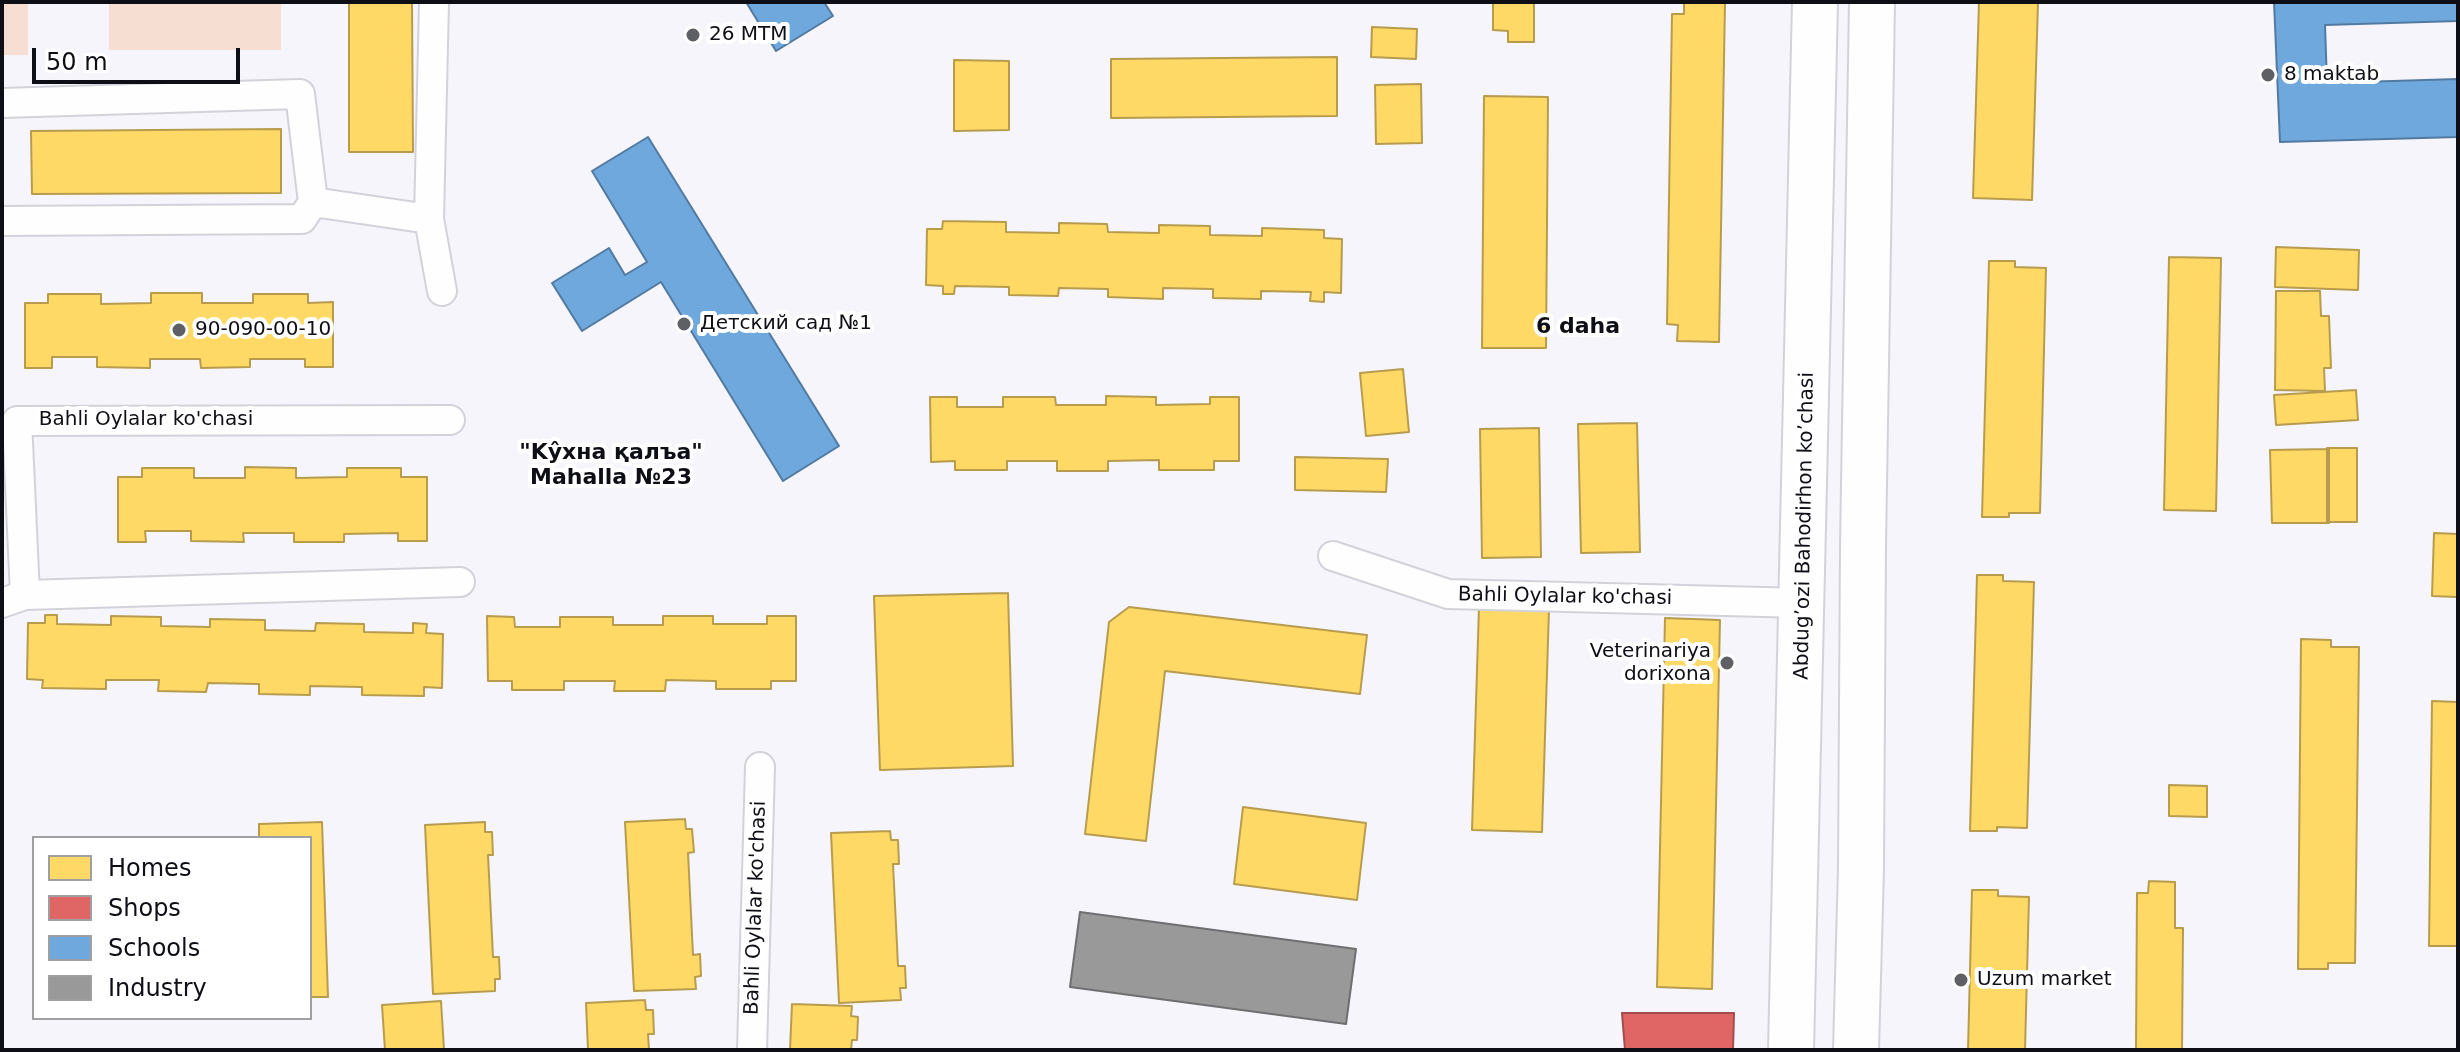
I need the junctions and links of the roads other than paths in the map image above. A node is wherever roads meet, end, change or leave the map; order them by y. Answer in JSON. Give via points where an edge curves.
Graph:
{"nodes":[{"id":1,"x":434,"y":2,"type":"edge"},
{"id":2,"x":1815,"y":2,"type":"edge"},
{"id":3,"x":1872,"y":2,"type":"edge"},
{"id":4,"x":2,"y":103,"type":"edge"},
{"id":5,"x":313,"y":202,"type":"junction"},
{"id":6,"x":429,"y":219,"type":"junction"},
{"id":7,"x":2,"y":221,"type":"edge"},
{"id":8,"x":442,"y":291,"type":"dead end"},
{"id":9,"x":450,"y":420,"type":"dead end"},
{"id":10,"x":9,"y":421,"type":"edge"},
{"id":11,"x":1333,"y":556,"type":"dead end"},
{"id":12,"x":460,"y":582,"type":"dead end"},
{"id":13,"x":14,"y":599,"type":"edge"},
{"id":14,"x":1803,"y":603,"type":"junction"},
{"id":15,"x":760,"y":767,"type":"dead end"},
{"id":16,"x":752,"y":1050,"type":"edge"},
{"id":17,"x":1791,"y":1050,"type":"edge"},
{"id":18,"x":1856,"y":1050,"type":"edge"}],
"edges":[{"from":1,"to":6,"type":"street"},
{"from":2,"to":14,"type":"main road","name":"Abdug’ozi Bahodirhon ko’chasi"},
{"from":3,"to":18,"type":"main road"},
{"from":4,"to":5,"type":"street","via":[[300,94]]},
{"from":5,"to":6,"type":"street"},
{"from":5,"to":7,"type":"street","via":[[302,219]]},
{"from":6,"to":8,"type":"street"},
{"from":9,"to":10,"type":"street","name":"Bahli Oylalar ko'chasi"},
{"from":10,"to":13,"type":"street","name":"Bahli Oylalar ko'chasi"},
{"from":11,"to":14,"type":"street","name":"Bahli Oylalar ko'chasi","via":[[1448,594]]},
{"from":12,"to":13,"type":"street","name":"Bahli Oylalar ko'chasi"},
{"from":14,"to":17,"type":"main road","name":"Abdug’ozi Bahodirhon ko’chasi"},
{"from":15,"to":16,"type":"street","name":"Bahli Oylalar ko'chasi"}]}
